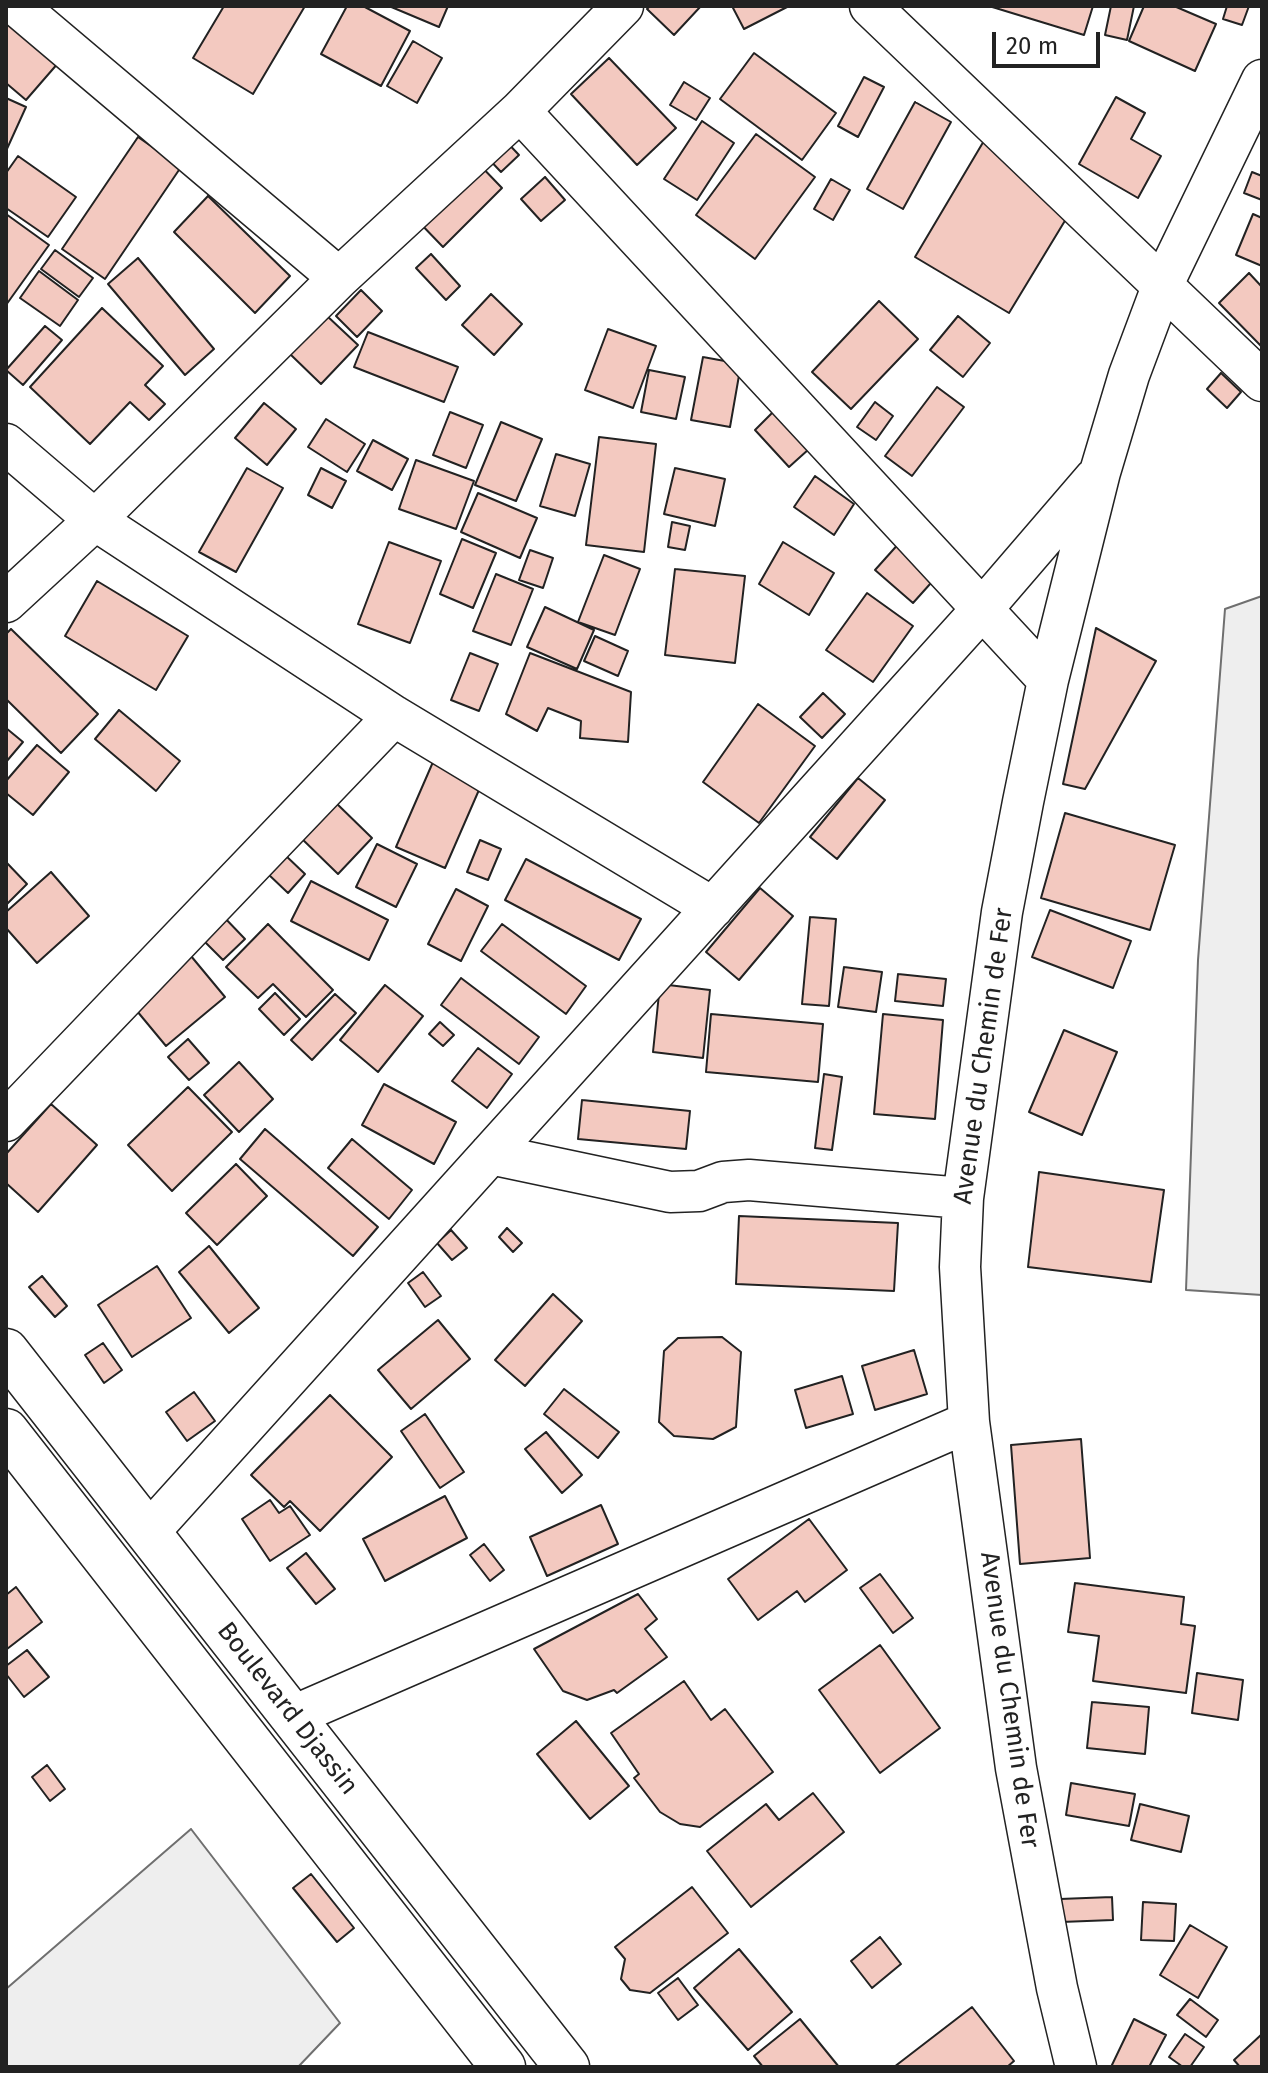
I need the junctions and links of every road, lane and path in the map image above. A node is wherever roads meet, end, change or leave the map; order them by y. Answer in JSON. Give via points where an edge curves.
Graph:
{"nodes":[{"id":1,"x":17,"y":6,"type":"edge"},
{"id":2,"x":623,"y":6,"type":"edge"},
{"id":3,"x":870,"y":6,"type":"edge"},
{"id":4,"x":1262,"y":80,"type":"edge"},
{"id":5,"x":520,"y":111,"type":"junction"},
{"id":6,"x":339,"y":278,"type":"junction"},
{"id":7,"x":1163,"y":284,"type":"junction"},
{"id":8,"x":1262,"y":381,"type":"edge"},
{"id":9,"x":6,"y":444,"type":"edge"},
{"id":10,"x":1100,"y":472,"type":"junction"},
{"id":11,"x":95,"y":520,"type":"junction"},
{"id":12,"x":6,"y":602,"type":"edge"},
{"id":13,"x":984,"y":607,"type":"junction"},
{"id":14,"x":1048,"y":680,"type":"junction"},
{"id":15,"x":394,"y":716,"type":"junction"},
{"id":16,"x":713,"y":908,"type":"junction"},
{"id":17,"x":6,"y":1121,"type":"edge"},
{"id":18,"x":490,"y":1154,"type":"junction"},
{"id":19,"x":963,"y":1198,"type":"junction"},
{"id":20,"x":6,"y":1351,"type":"edge"},
{"id":21,"x":969,"y":1422,"type":"junction"},
{"id":22,"x":6,"y":1431,"type":"edge"},
{"id":23,"x":148,"y":1533,"type":"junction"},
{"id":24,"x":293,"y":1716,"type":"junction"},
{"id":25,"x":503,"y":2067,"type":"edge"},
{"id":26,"x":567,"y":2067,"type":"edge"},
{"id":27,"x":1076,"y":2067,"type":"edge"}],
"edges":[{"from":1,"to":6,"type":"street"},
{"from":2,"to":5,"type":"street"},
{"from":3,"to":7,"type":"street"},
{"from":4,"to":7,"type":"street","name":"Avenue du Chemin de Fer"},
{"from":5,"to":6,"type":"street"},
{"from":5,"to":13,"type":"street"},
{"from":6,"to":11,"type":"street"},
{"from":7,"to":8,"type":"street"},
{"from":7,"to":10,"type":"street","name":"Avenue du Chemin de Fer"},
{"from":9,"to":11,"type":"street"},
{"from":10,"to":13,"type":"street"},
{"from":10,"to":14,"type":"street","name":"Avenue du Chemin de Fer"},
{"from":11,"to":12,"type":"street"},
{"from":11,"to":15,"type":"street"},
{"from":13,"to":14,"type":"street"},
{"from":13,"to":16,"type":"street"},
{"from":14,"to":19,"type":"street","name":"Avenue du Chemin de Fer","via":[[1002,912]]},
{"from":15,"to":16,"type":"street"},
{"from":15,"to":17,"type":"street"},
{"from":16,"to":18,"type":"street"},
{"from":18,"to":19,"type":"street","via":[[670,1192],[749,1180]]},
{"from":18,"to":23,"type":"street"},
{"from":19,"to":21,"type":"street","name":"Avenue du Chemin de Fer","via":[[960,1267]]},
{"from":20,"to":23,"type":"highway","name":"Boulevard Djassin"},
{"from":21,"to":24,"type":"street"},
{"from":21,"to":27,"type":"street","name":"Avenue du Chemin de Fer","via":[[1016,1768]]},
{"from":22,"to":25,"type":"highway","name":"Boulevard Djassin"},
{"from":23,"to":24,"type":"highway","name":"Boulevard Djassin"},
{"from":24,"to":26,"type":"highway","name":"Boulevard Djassin"}]}
